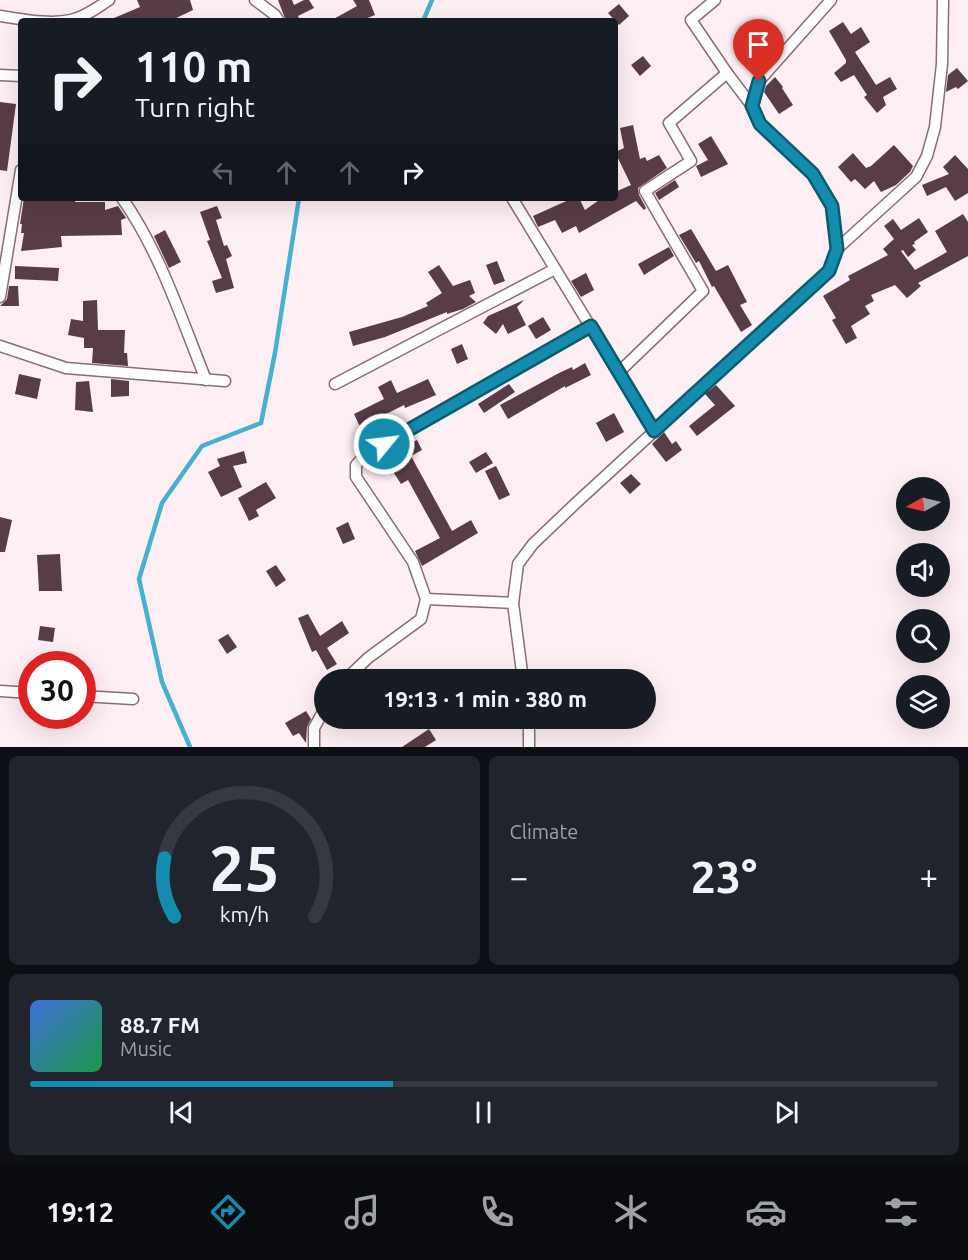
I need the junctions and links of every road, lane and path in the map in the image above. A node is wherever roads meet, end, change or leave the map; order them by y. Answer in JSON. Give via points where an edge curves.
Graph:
{"nodes":[{"id":1,"x":109,"y":0,"type":"edge"},
{"id":2,"x":255,"y":0,"type":"edge"},
{"id":3,"x":715,"y":0,"type":"edge"},
{"id":4,"x":831,"y":0,"type":"edge"},
{"id":5,"x":943,"y":0,"type":"edge"},
{"id":6,"x":0,"y":16,"type":"edge"},
{"id":7,"x":18,"y":18,"type":"edge"},
{"id":8,"x":77,"y":18,"type":"edge"},
{"id":9,"x":277,"y":18,"type":"edge"},
{"id":10,"x":727,"y":73,"type":"junction"},
{"id":11,"x":0,"y":75,"type":"edge"},
{"id":12,"x":18,"y":76,"type":"edge"},
{"id":13,"x":752,"y":106,"type":"junction"},
{"id":14,"x":18,"y":198,"type":"edge"},
{"id":15,"x":124,"y":201,"type":"edge"},
{"id":16,"x":514,"y":201,"type":"edge"},
{"id":17,"x":837,"y":249,"type":"junction"},
{"id":18,"x":555,"y":269,"type":"junction"},
{"id":19,"x":0,"y":297,"type":"edge"},
{"id":20,"x":591,"y":326,"type":"junction"},
{"id":21,"x":0,"y":345,"type":"edge"},
{"id":22,"x":619,"y":372,"type":"junction"},
{"id":23,"x":206,"y":380,"type":"junction"},
{"id":24,"x":225,"y":381,"type":"dead end"},
{"id":25,"x":335,"y":384,"type":"dead end"},
{"id":26,"x":654,"y":431,"type":"junction"},
{"id":27,"x":426,"y":599,"type":"junction"},
{"id":28,"x":513,"y":603,"type":"junction"},
{"id":29,"x":356,"y":669,"type":"edge"},
{"id":30,"x":522,"y":669,"type":"edge"},
{"id":31,"x":0,"y":691,"type":"edge"},
{"id":32,"x":18,"y":692,"type":"edge"},
{"id":33,"x":96,"y":697,"type":"edge"},
{"id":34,"x":133,"y":699,"type":"dead end"},
{"id":35,"x":314,"y":729,"type":"edge"},
{"id":36,"x":529,"y":729,"type":"edge"},
{"id":37,"x":314,"y":747,"type":"edge"},
{"id":38,"x":529,"y":747,"type":"edge"}],
"edges":[{"from":1,"to":8,"type":"street"},
{"from":2,"to":9,"type":"street"},
{"from":3,"to":10,"type":"street","via":[[691,20]]},
{"from":4,"to":13,"type":"street","via":[[759,81]]},
{"from":5,"to":17,"type":"street","via":[[942,64],[935,127],[927,156],[916,177]]},
{"from":6,"to":7,"type":"street"},
{"from":10,"to":13,"type":"street"},
{"from":10,"to":22,"type":"street","via":[[669,123],[691,161],[645,191],[703,291]]},
{"from":11,"to":12,"type":"street"},
{"from":13,"to":17,"type":"street","via":[[760,124],[813,174],[832,206]]},
{"from":14,"to":19,"type":"street"},
{"from":15,"to":23,"type":"street","via":[[159,263]]},
{"from":16,"to":18,"type":"street"},
{"from":17,"to":26,"type":"street","via":[[829,271]]},
{"from":18,"to":20,"type":"street"},
{"from":18,"to":25,"type":"street"},
{"from":20,"to":22,"type":"street"},
{"from":20,"to":27,"type":"street","via":[[364,455],[357,465],[357,477],[412,562]]},
{"from":21,"to":23,"type":"street","via":[[66,368]]},
{"from":22,"to":26,"type":"street"},
{"from":23,"to":24,"type":"street"},
{"from":26,"to":28,"type":"street","via":[[533,544],[518,564]]},
{"from":27,"to":28,"type":"street"},
{"from":27,"to":29,"type":"street","via":[[421,619]]},
{"from":28,"to":30,"type":"street"},
{"from":31,"to":32,"type":"street"},
{"from":33,"to":34,"type":"street"},
{"from":35,"to":37,"type":"street"},
{"from":36,"to":38,"type":"street"}]}
